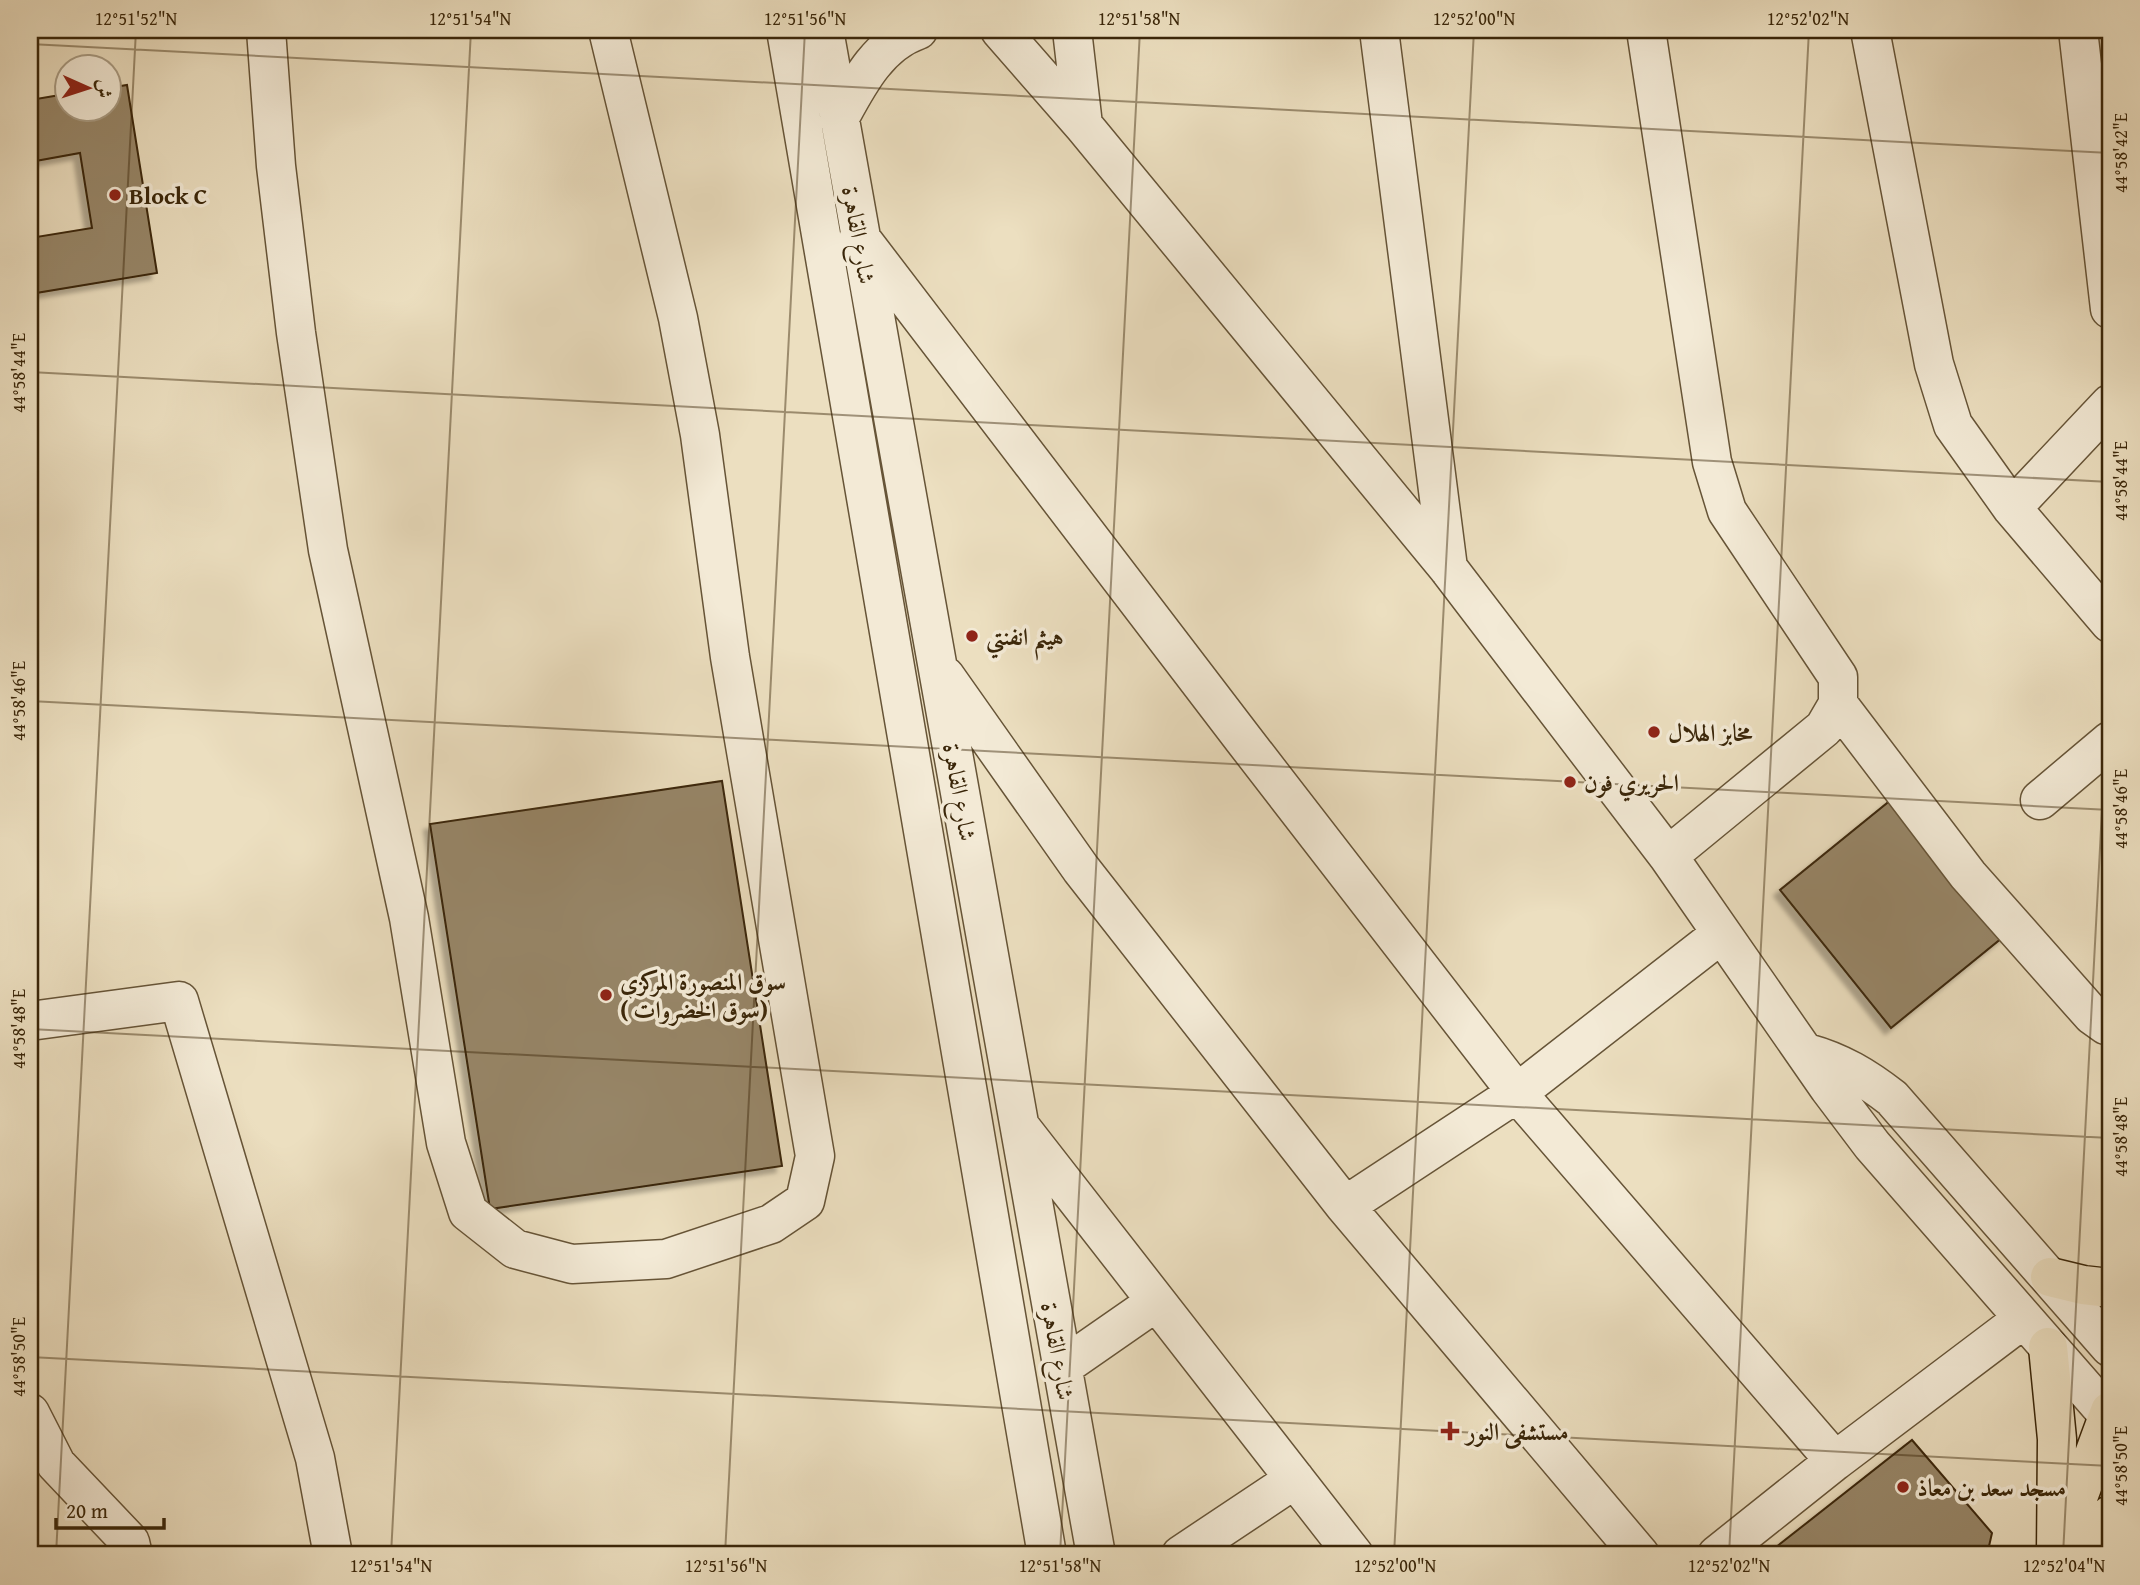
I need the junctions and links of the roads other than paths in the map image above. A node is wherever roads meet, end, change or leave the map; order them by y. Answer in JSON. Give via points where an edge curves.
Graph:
{"nodes":[{"id":1,"x":266,"y":30,"type":"edge"},
{"id":2,"x":608,"y":30,"type":"edge"},
{"id":3,"x":786,"y":30,"type":"edge"},
{"id":4,"x":824,"y":30,"type":"edge"},
{"id":5,"x":918,"y":30,"type":"edge"},
{"id":6,"x":1000,"y":30,"type":"edge"},
{"id":7,"x":1072,"y":30,"type":"edge"},
{"id":8,"x":1379,"y":30,"type":"edge"},
{"id":9,"x":1646,"y":30,"type":"edge"},
{"id":10,"x":1870,"y":30,"type":"edge"},
{"id":11,"x":2078,"y":30,"type":"edge"},
{"id":12,"x":839,"y":119,"type":"junction"},
{"id":13,"x":1083,"y":125,"type":"junction"},
{"id":14,"x":859,"y":236,"type":"junction"},
{"id":15,"x":2110,"y":310,"type":"edge"},
{"id":16,"x":2110,"y":404,"type":"edge"},
{"id":17,"x":2012,"y":508,"type":"junction"},
{"id":18,"x":1448,"y":568,"type":"junction"},
{"id":19,"x":2110,"y":623,"type":"edge"},
{"id":20,"x":938,"y":665,"type":"junction"},
{"id":21,"x":1838,"y":704,"type":"junction"},
{"id":22,"x":2110,"y":741,"type":"edge"},
{"id":23,"x":2040,"y":800,"type":"dead end"},
{"id":24,"x":1668,"y":856,"type":"junction"},
{"id":25,"x":1721,"y":934,"type":"junction"},
{"id":26,"x":30,"y":1021,"type":"edge"},
{"id":27,"x":2110,"y":1025,"type":"edge"},
{"id":28,"x":1807,"y":1053,"type":"junction"},
{"id":29,"x":1517,"y":1093,"type":"junction"},
{"id":30,"x":1018,"y":1124,"type":"junction"},
{"id":31,"x":1345,"y":1206,"type":"junction"},
{"id":32,"x":2050,"y":1277,"type":"junction"},
{"id":33,"x":2110,"y":1288,"type":"edge"},
{"id":34,"x":1156,"y":1302,"type":"junction"},
{"id":35,"x":2023,"y":1319,"type":"junction"},
{"id":36,"x":2048,"y":1347,"type":"junction"},
{"id":37,"x":2110,"y":1347,"type":"edge"},
{"id":38,"x":1061,"y":1368,"type":"junction"},
{"id":39,"x":30,"y":1413,"type":"edge"},
{"id":40,"x":2110,"y":1414,"type":"edge"},
{"id":41,"x":1835,"y":1461,"type":"junction"},
{"id":42,"x":1295,"y":1479,"type":"junction"},
{"id":43,"x":2110,"y":1515,"type":"edge"},
{"id":44,"x":133,"y":1555,"type":"edge"},
{"id":45,"x":334,"y":1555,"type":"edge"},
{"id":46,"x":1047,"y":1555,"type":"edge"},
{"id":47,"x":1096,"y":1555,"type":"edge"},
{"id":48,"x":1181,"y":1555,"type":"edge"},
{"id":49,"x":1354,"y":1555,"type":"edge"},
{"id":50,"x":1640,"y":1555,"type":"edge"},
{"id":51,"x":1717,"y":1555,"type":"edge"},
{"id":52,"x":2064,"y":1555,"type":"edge"}],
"edges":[{"from":1,"to":2,"type":"street","via":[[276,166],[328,550],[409,918],[446,1143],[468,1212],[515,1249],[572,1264],[666,1259],[771,1224],[806,1201],[815,1156],[730,657],[700,435],[678,318]]},
{"from":3,"to":46,"type":"street","name":"شارع القاهرة"},
{"from":4,"to":12,"type":"street","name":"شارع القاهرة"},
{"from":5,"to":12,"type":"street","via":[[901,36],[865,71]]},
{"from":6,"to":13,"type":"street"},
{"from":7,"to":13,"type":"street"},
{"from":8,"to":18,"type":"street"},
{"from":9,"to":21,"type":"street","via":[[1712,463],[1727,511],[1838,677]]},
{"from":10,"to":17,"type":"street","via":[[1937,376],[1953,425]]},
{"from":11,"to":15,"type":"street"},
{"from":12,"to":14,"type":"street","name":"شارع القاهرة"},
{"from":13,"to":18,"type":"street"},
{"from":14,"to":20,"type":"street","name":"شارع القاهرة"},
{"from":14,"to":29,"type":"street"},
{"from":16,"to":17,"type":"street"},
{"from":17,"to":19,"type":"street"},
{"from":18,"to":24,"type":"street"},
{"from":20,"to":30,"type":"street","name":"شارع القاهرة"},
{"from":20,"to":31,"type":"street","via":[[1081,869]]},
{"from":21,"to":24,"type":"street","via":[[1824,728]]},
{"from":21,"to":27,"type":"street","via":[[1968,875],[2092,1015]]},
{"from":22,"to":23,"type":"street"},
{"from":24,"to":25,"type":"street"},
{"from":25,"to":28,"type":"street"},
{"from":25,"to":29,"type":"street"},
{"from":26,"to":45,"type":"street","via":[[179,1001],[315,1458]]},
{"from":28,"to":32,"type":"street","via":[[1848,1067],[1892,1098]]},
{"from":28,"to":35,"type":"street","via":[[1872,1145]]},
{"from":29,"to":31,"type":"street"},
{"from":29,"to":41,"type":"street"},
{"from":30,"to":34,"type":"street"},
{"from":30,"to":38,"type":"street","name":"شارع القاهرة"},
{"from":31,"to":50,"type":"street"},
{"from":32,"to":33,"type":"main road"},
{"from":32,"to":37,"type":"street"},
{"from":34,"to":38,"type":"street"},
{"from":34,"to":42,"type":"street"},
{"from":35,"to":36,"type":"street"},
{"from":35,"to":41,"type":"street"},
{"from":36,"to":40,"type":"street"},
{"from":36,"to":52,"type":"main road"},
{"from":38,"to":47,"type":"street","name":"شارع القاهرة"},
{"from":39,"to":44,"type":"street","via":[[56,1464],[130,1542]]},
{"from":40,"to":52,"type":"main road","via":[[2071,1521]]},
{"from":41,"to":51,"type":"street"},
{"from":42,"to":48,"type":"street"},
{"from":42,"to":49,"type":"street"},
{"from":43,"to":52,"type":"main road"}]}
